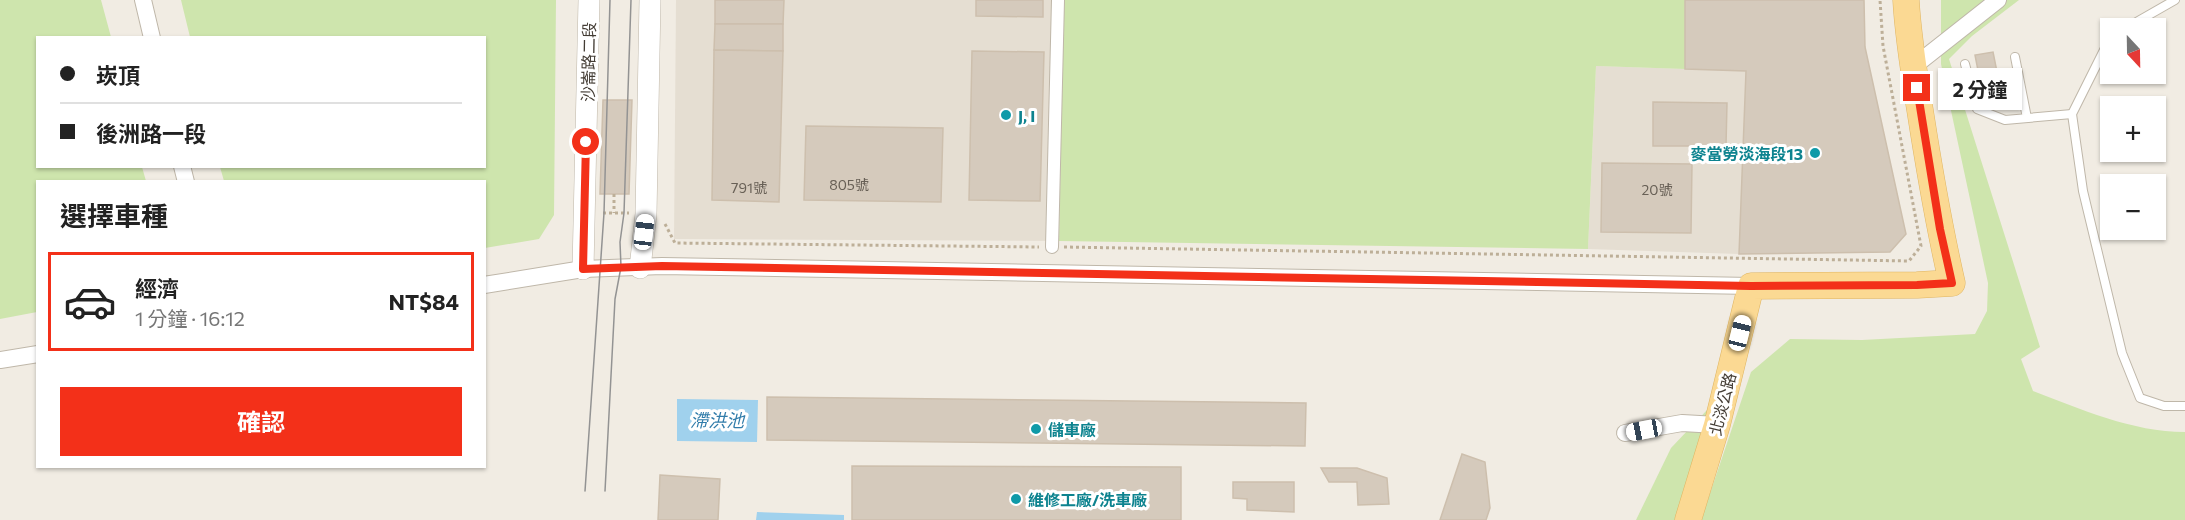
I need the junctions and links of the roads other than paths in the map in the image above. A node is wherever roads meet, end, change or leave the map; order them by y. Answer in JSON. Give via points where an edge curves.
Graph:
{"nodes":[{"id":1,"x":143,"y":0,"type":"edge"},
{"id":2,"x":589,"y":0,"type":"edge"},
{"id":3,"x":650,"y":0,"type":"edge"},
{"id":4,"x":1058,"y":0,"type":"edge"},
{"id":5,"x":1906,"y":0,"type":"edge"},
{"id":6,"x":1998,"y":0,"type":"edge"},
{"id":7,"x":2175,"y":0,"type":"edge"},
{"id":8,"x":2144,"y":18,"type":"edge"},
{"id":9,"x":152,"y":36,"type":"edge"},
{"id":10,"x":2015,"y":57,"type":"dead end"},
{"id":11,"x":2100,"y":58,"type":"edge"},
{"id":12,"x":1965,"y":64,"type":"dead end"},
{"id":13,"x":1913,"y":67,"type":"junction"},
{"id":14,"x":2072,"y":114,"type":"junction"},
{"id":15,"x":2027,"y":118,"type":"junction"},
{"id":16,"x":1052,"y":247,"type":"road end"},
{"id":17,"x":640,"y":268,"type":"junction"},
{"id":18,"x":583,"y":269,"type":"junction"},
{"id":19,"x":486,"y":285,"type":"edge"},
{"id":20,"x":1751,"y":286,"type":"junction"},
{"id":21,"x":36,"y":354,"type":"edge"},
{"id":22,"x":0,"y":360,"type":"edge"},
{"id":23,"x":2185,"y":406,"type":"edge"},
{"id":24,"x":1717,"y":425,"type":"junction"},
{"id":25,"x":1625,"y":434,"type":"dead end"},
{"id":26,"x":1688,"y":520,"type":"edge"}],
"edges":[{"from":1,"to":9,"type":"street"},
{"from":2,"to":18,"type":"street","name":"沙崙路二段"},
{"from":3,"to":17,"type":"street","via":[[655,213]]},
{"from":4,"to":16,"type":"street"},
{"from":5,"to":13,"type":"main road"},
{"from":6,"to":13,"type":"street"},
{"from":7,"to":8,"type":"lane"},
{"from":10,"to":15,"type":"lane"},
{"from":11,"to":14,"type":"lane"},
{"from":12,"to":15,"type":"lane","via":[[1977,109],[2005,120]]},
{"from":13,"to":20,"type":"main road","via":[[1952,283]]},
{"from":14,"to":15,"type":"lane"},
{"from":14,"to":23,"type":"lane","via":[[2083,190],[2122,353],[2140,398],[2164,406]]},
{"from":17,"to":18,"type":"street"},
{"from":17,"to":20,"type":"street"},
{"from":18,"to":19,"type":"street"},
{"from":20,"to":24,"type":"main road","name":"北淡公路"},
{"from":21,"to":22,"type":"street"},
{"from":24,"to":25,"type":"street","via":[[1682,423]]},
{"from":24,"to":26,"type":"main road","name":"北淡公路"}]}
